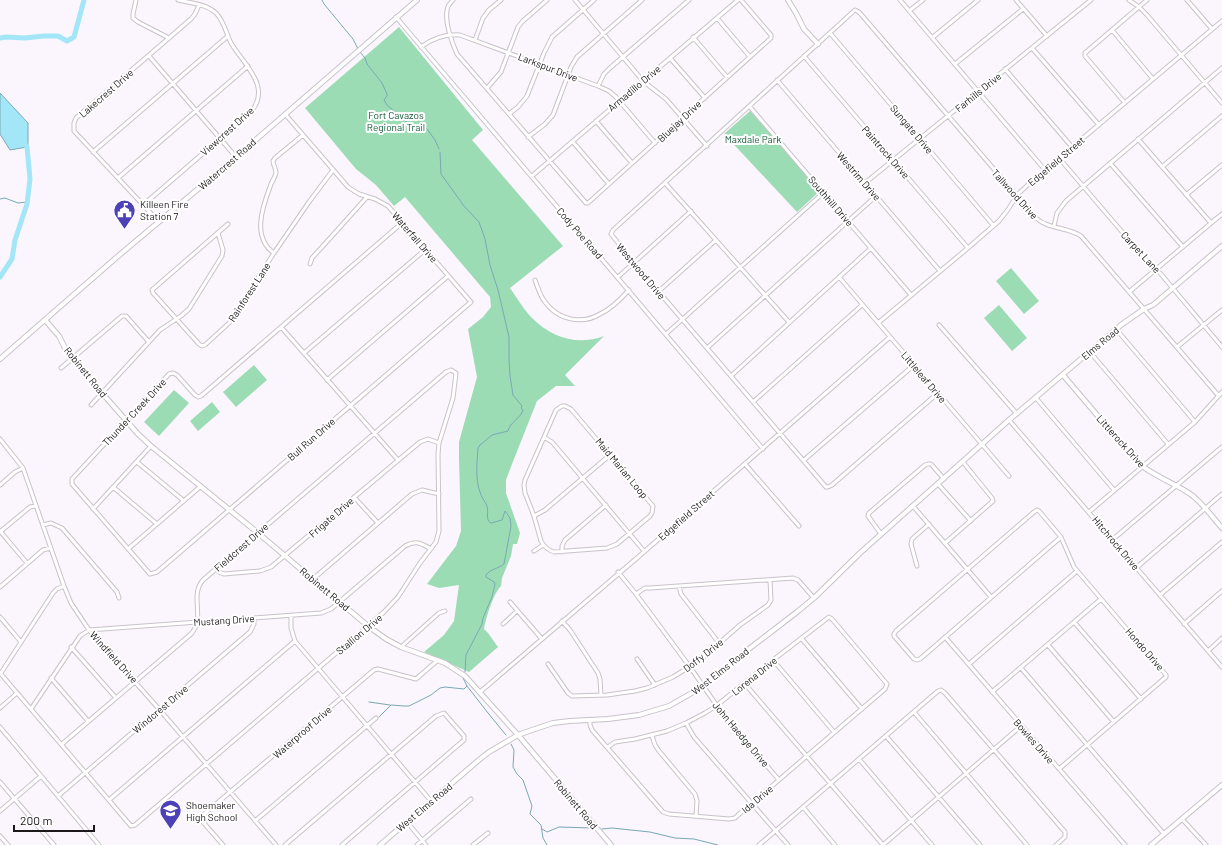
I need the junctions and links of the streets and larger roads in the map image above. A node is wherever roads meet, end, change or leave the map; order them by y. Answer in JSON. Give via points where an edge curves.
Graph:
{"nodes":[{"id":1,"x":136,"y":0,"type":"edge"},
{"id":2,"x":178,"y":0,"type":"edge"},
{"id":3,"x":417,"y":0,"type":"edge"},
{"id":4,"x":453,"y":0,"type":"edge"},
{"id":5,"x":501,"y":0,"type":"edge"},
{"id":6,"x":547,"y":0,"type":"edge"},
{"id":7,"x":575,"y":0,"type":"edge"},
{"id":8,"x":594,"y":0,"type":"edge"},
{"id":9,"x":642,"y":0,"type":"edge"},
{"id":10,"x":689,"y":0,"type":"edge"},
{"id":11,"x":738,"y":0,"type":"edge"},
{"id":12,"x":741,"y":0,"type":"edge"},
{"id":13,"x":788,"y":0,"type":"edge"},
{"id":14,"x":900,"y":0,"type":"edge"},
{"id":15,"x":923,"y":0,"type":"edge"},
{"id":16,"x":978,"y":0,"type":"edge"},
{"id":17,"x":1016,"y":0,"type":"edge"},
{"id":18,"x":1091,"y":0,"type":"edge"},
{"id":19,"x":1129,"y":0,"type":"edge"},
{"id":20,"x":1148,"y":0,"type":"edge"},
{"id":21,"x":1187,"y":0,"type":"edge"},
{"id":22,"x":199,"y":5,"type":"junction"},
{"id":23,"x":1139,"y":7,"type":"junction"},
{"id":24,"x":583,"y":9,"type":"junction"},
{"id":25,"x":1023,"y":9,"type":"junction"},
{"id":26,"x":857,"y":10,"type":"joint"},
{"id":27,"x":909,"y":11,"type":"junction"},
{"id":28,"x":396,"y":18,"type":"junction"},
{"id":29,"x":717,"y":18,"type":"junction"},
{"id":30,"x":1222,"y":21,"type":"edge"},
{"id":31,"x":1212,"y":29,"type":"junction"},
{"id":32,"x":1112,"y":30,"type":"junction"},
{"id":33,"x":604,"y":33,"type":"junction"},
{"id":34,"x":830,"y":33,"type":"junction"},
{"id":35,"x":450,"y":35,"type":"junction"},
{"id":36,"x":228,"y":36,"type":"junction"},
{"id":37,"x":1047,"y":36,"type":"junction"},
{"id":38,"x":693,"y":37,"type":"junction"},
{"id":39,"x":169,"y":38,"type":"junction"},
{"id":40,"x":932,"y":38,"type":"junction"},
{"id":41,"x":475,"y":40,"type":"junction"},
{"id":42,"x":818,"y":44,"type":"junction"},
{"id":43,"x":421,"y":47,"type":"junction"},
{"id":44,"x":1032,"y":48,"type":"junction"},
{"id":45,"x":509,"y":52,"type":"junction"},
{"id":46,"x":1181,"y":55,"type":"junction"},
{"id":47,"x":148,"y":56,"type":"junction"},
{"id":48,"x":623,"y":56,"type":"junction"},
{"id":49,"x":804,"y":56,"type":"junction"},
{"id":50,"x":750,"y":57,"type":"junction"},
{"id":51,"x":670,"y":58,"type":"junction"},
{"id":52,"x":540,"y":64,"type":"junction"},
{"id":53,"x":955,"y":64,"type":"junction"},
{"id":54,"x":248,"y":66,"type":"junction"},
{"id":55,"x":1222,"y":68,"type":"edge"},
{"id":56,"x":1006,"y":69,"type":"junction"},
{"id":57,"x":568,"y":75,"type":"junction"},
{"id":58,"x":727,"y":77,"type":"junction"},
{"id":59,"x":1153,"y":79,"type":"junction"},
{"id":60,"x":777,"y":80,"type":"junction"},
{"id":61,"x":643,"y":81,"type":"junction"},
{"id":62,"x":1204,"y":82,"type":"junction"},
{"id":63,"x":172,"y":83,"type":"junction"},
{"id":64,"x":598,"y":86,"type":"junction"},
{"id":65,"x":487,"y":88,"type":"junction"},
{"id":66,"x":978,"y":92,"type":"junction"},
{"id":67,"x":705,"y":98,"type":"junction"},
{"id":68,"x":620,"y":100,"type":"junction"},
{"id":69,"x":1125,"y":103,"type":"junction"},
{"id":70,"x":1222,"y":103,"type":"edge"},
{"id":71,"x":750,"y":106,"type":"junction"},
{"id":72,"x":196,"y":111,"type":"junction"},
{"id":73,"x":285,"y":113,"type":"junction"},
{"id":74,"x":509,"y":114,"type":"junction"},
{"id":75,"x":948,"y":116,"type":"junction"},
{"id":76,"x":1222,"y":116,"type":"edge"},
{"id":77,"x":682,"y":118,"type":"junction"},
{"id":78,"x":596,"y":121,"type":"junction"},
{"id":79,"x":1099,"y":125,"type":"junction"},
{"id":80,"x":303,"y":135,"type":"junction"},
{"id":81,"x":528,"y":137,"type":"junction"},
{"id":82,"x":220,"y":138,"type":"junction"},
{"id":83,"x":920,"y":138,"type":"junction"},
{"id":84,"x":1138,"y":139,"type":"junction"},
{"id":85,"x":573,"y":142,"type":"junction"},
{"id":86,"x":655,"y":143,"type":"junction"},
{"id":87,"x":707,"y":146,"type":"junction"},
{"id":88,"x":1072,"y":147,"type":"junction"},
{"id":89,"x":93,"y":152,"type":"junction"},
{"id":90,"x":236,"y":157,"type":"junction"},
{"id":91,"x":1060,"y":158,"type":"junction"},
{"id":92,"x":893,"y":161,"type":"junction"},
{"id":93,"x":549,"y":162,"type":"junction"},
{"id":94,"x":1110,"y":163,"type":"junction"},
{"id":95,"x":632,"y":164,"type":"junction"},
{"id":96,"x":1222,"y":165,"type":"edge"},
{"id":97,"x":1162,"y":167,"type":"junction"},
{"id":98,"x":333,"y":170,"type":"junction"},
{"id":99,"x":1045,"y":170,"type":"junction"},
{"id":100,"x":532,"y":176,"type":"junction"},
{"id":101,"x":118,"y":178,"type":"junction"},
{"id":102,"x":865,"y":183,"type":"junction"},
{"id":103,"x":609,"y":184,"type":"junction"},
{"id":104,"x":666,"y":184,"type":"junction"},
{"id":105,"x":1083,"y":186,"type":"junction"},
{"id":106,"x":824,"y":193,"type":"junction"},
{"id":107,"x":1186,"y":195,"type":"junction"},
{"id":108,"x":876,"y":196,"type":"junction"},
{"id":109,"x":1016,"y":196,"type":"junction"},
{"id":110,"x":367,"y":197,"type":"junction"},
{"id":111,"x":143,"y":205,"type":"junction"},
{"id":112,"x":690,"y":211,"type":"junction"},
{"id":113,"x":1222,"y":214,"type":"edge"},
{"id":114,"x":848,"y":221,"type":"junction"},
{"id":115,"x":159,"y":222,"type":"junction"},
{"id":116,"x":403,"y":222,"type":"junction"},
{"id":117,"x":228,"y":224,"type":"dead end"},
{"id":118,"x":1211,"y":224,"type":"junction"},
{"id":119,"x":994,"y":225,"type":"junction"},
{"id":120,"x":1054,"y":226,"type":"junction"},
{"id":121,"x":218,"y":233,"type":"junction"},
{"id":122,"x":716,"y":240,"type":"junction"},
{"id":123,"x":1222,"y":246,"type":"edge"},
{"id":124,"x":1183,"y":247,"type":"junction"},
{"id":125,"x":871,"y":248,"type":"junction"},
{"id":126,"x":968,"y":248,"type":"junction"},
{"id":127,"x":426,"y":249,"type":"junction"},
{"id":128,"x":274,"y":253,"type":"junction"},
{"id":129,"x":634,"y":263,"type":"junction"},
{"id":130,"x":310,"y":264,"type":"dead end"},
{"id":131,"x":741,"y":268,"type":"junction"},
{"id":132,"x":1156,"y":270,"type":"junction"},
{"id":133,"x":940,"y":271,"type":"junction"},
{"id":134,"x":448,"y":276,"type":"junction"},
{"id":135,"x":618,"y":277,"type":"junction"},
{"id":136,"x":839,"y":277,"type":"junction"},
{"id":137,"x":535,"y":280,"type":"dead end"},
{"id":138,"x":1173,"y":288,"type":"junction"},
{"id":139,"x":629,"y":290,"type":"junction"},
{"id":140,"x":659,"y":291,"type":"junction"},
{"id":141,"x":1129,"y":292,"type":"junction"},
{"id":142,"x":911,"y":295,"type":"junction"},
{"id":143,"x":765,"y":296,"type":"junction"},
{"id":144,"x":471,"y":302,"type":"joint"},
{"id":145,"x":862,"y":305,"type":"junction"},
{"id":146,"x":1144,"y":309,"type":"junction"},
{"id":147,"x":1222,"y":310,"type":"edge"},
{"id":148,"x":176,"y":319,"type":"junction"},
{"id":149,"x":682,"y":319,"type":"junction"},
{"id":150,"x":45,"y":320,"type":"junction"},
{"id":151,"x":789,"y":322,"type":"junction"},
{"id":152,"x":878,"y":323,"type":"junction"},
{"id":153,"x":939,"y":325,"type":"dead end"},
{"id":154,"x":1204,"y":325,"type":"junction"},
{"id":155,"x":281,"y":327,"type":"junction"},
{"id":156,"x":1116,"y":329,"type":"junction"},
{"id":157,"x":666,"y":334,"type":"junction"},
{"id":158,"x":890,"y":337,"type":"junction"},
{"id":159,"x":149,"y":342,"type":"junction"},
{"id":160,"x":1177,"y":347,"type":"junction"},
{"id":161,"x":1222,"y":347,"type":"edge"},
{"id":162,"x":707,"y":348,"type":"junction"},
{"id":163,"x":1090,"y":352,"type":"junction"},
{"id":164,"x":304,"y":353,"type":"junction"},
{"id":165,"x":73,"y":358,"type":"junction"},
{"id":166,"x":0,"y":359,"type":"edge"},
{"id":167,"x":914,"y":365,"type":"junction"},
{"id":168,"x":62,"y":368,"type":"dead end"},
{"id":169,"x":454,"y":370,"type":"joint"},
{"id":170,"x":1063,"y":375,"type":"junction"},
{"id":171,"x":731,"y":376,"type":"junction"},
{"id":172,"x":327,"y":380,"type":"junction"},
{"id":173,"x":1222,"y":392,"type":"edge"},
{"id":174,"x":102,"y":393,"type":"junction"},
{"id":175,"x":938,"y":393,"type":"junction"},
{"id":176,"x":1218,"y":395,"type":"junction"},
{"id":177,"x":1036,"y":398,"type":"junction"},
{"id":178,"x":753,"y":402,"type":"junction"},
{"id":179,"x":91,"y":405,"type":"dead end"},
{"id":180,"x":350,"y":406,"type":"junction"},
{"id":181,"x":1017,"y":414,"type":"junction"},
{"id":182,"x":126,"y":420,"type":"junction"},
{"id":183,"x":1009,"y":420,"type":"junction"},
{"id":184,"x":1194,"y":422,"type":"junction"},
{"id":185,"x":780,"y":433,"type":"junction"},
{"id":186,"x":374,"y":434,"type":"junction"},
{"id":187,"x":544,"y":437,"type":"junction"},
{"id":188,"x":0,"y":439,"type":"edge"},
{"id":189,"x":439,"y":443,"type":"junction"},
{"id":190,"x":982,"y":444,"type":"junction"},
{"id":191,"x":1168,"y":444,"type":"junction"},
{"id":192,"x":151,"y":446,"type":"junction"},
{"id":193,"x":1222,"y":447,"type":"edge"},
{"id":194,"x":763,"y":449,"type":"junction"},
{"id":195,"x":610,"y":455,"type":"junction"},
{"id":196,"x":398,"y":460,"type":"junction"},
{"id":197,"x":804,"y":460,"type":"junction"},
{"id":198,"x":137,"y":462,"type":"junction"},
{"id":199,"x":963,"y":462,"type":"junction"},
{"id":200,"x":745,"y":464,"type":"junction"},
{"id":201,"x":1142,"y":467,"type":"junction"},
{"id":202,"x":23,"y":468,"type":"junction"},
{"id":203,"x":1009,"y":476,"type":"dead end"},
{"id":204,"x":582,"y":478,"type":"junction"},
{"id":205,"x":944,"y":479,"type":"junction"},
{"id":206,"x":0,"y":484,"type":"edge"},
{"id":207,"x":938,"y":484,"type":"junction"},
{"id":208,"x":201,"y":486,"type":"junction"},
{"id":209,"x":1176,"y":486,"type":"junction"},
{"id":210,"x":113,"y":487,"type":"junction"},
{"id":211,"x":1114,"y":490,"type":"junction"},
{"id":212,"x":439,"y":494,"type":"junction"},
{"id":213,"x":1222,"y":494,"type":"edge"},
{"id":214,"x":354,"y":498,"type":"junction"},
{"id":215,"x":184,"y":501,"type":"junction"},
{"id":216,"x":36,"y":506,"type":"junction"},
{"id":217,"x":606,"y":506,"type":"junction"},
{"id":218,"x":914,"y":506,"type":"junction"},
{"id":219,"x":1205,"y":508,"type":"junction"},
{"id":220,"x":93,"y":509,"type":"junction"},
{"id":221,"x":230,"y":510,"type":"junction"},
{"id":222,"x":1090,"y":512,"type":"junction"},
{"id":223,"x":534,"y":516,"type":"junction"},
{"id":224,"x":970,"y":521,"type":"junction"},
{"id":225,"x":378,"y":523,"type":"junction"},
{"id":226,"x":157,"y":524,"type":"junction"},
{"id":227,"x":929,"y":524,"type":"junction"},
{"id":228,"x":43,"y":525,"type":"junction"},
{"id":229,"x":799,"y":526,"type":"dead end"},
{"id":230,"x":1222,"y":528,"type":"edge"},
{"id":231,"x":0,"y":531,"type":"edge"},
{"id":232,"x":258,"y":533,"type":"junction"},
{"id":233,"x":629,"y":534,"type":"junction"},
{"id":234,"x":881,"y":534,"type":"junction"},
{"id":235,"x":1061,"y":537,"type":"junction"},
{"id":236,"x":1112,"y":540,"type":"junction"},
{"id":237,"x":1222,"y":542,"type":"edge"},
{"id":238,"x":945,"y":543,"type":"junction"},
{"id":239,"x":543,"y":545,"type":"junction"},
{"id":240,"x":51,"y":548,"type":"junction"},
{"id":241,"x":128,"y":549,"type":"junction"},
{"id":242,"x":431,"y":549,"type":"junction"},
{"id":243,"x":534,"y":551,"type":"dead end"},
{"id":244,"x":644,"y":551,"type":"junction"},
{"id":245,"x":562,"y":552,"type":"junction"},
{"id":246,"x":285,"y":556,"type":"junction"},
{"id":247,"x":28,"y":563,"type":"junction"},
{"id":248,"x":917,"y":566,"type":"dead end"},
{"id":249,"x":1136,"y":568,"type":"junction"},
{"id":250,"x":216,"y":569,"type":"junction"},
{"id":251,"x":967,"y":569,"type":"junction"},
{"id":252,"x":1077,"y":571,"type":"junction"},
{"id":253,"x":618,"y":572,"type":"junction"},
{"id":254,"x":150,"y":574,"type":"joint"},
{"id":255,"x":313,"y":579,"type":"junction"},
{"id":256,"x":770,"y":580,"type":"junction"},
{"id":257,"x":64,"y":586,"type":"junction"},
{"id":258,"x":679,"y":586,"type":"junction"},
{"id":259,"x":0,"y":587,"type":"edge"},
{"id":260,"x":1222,"y":591,"type":"edge"},
{"id":261,"x":636,"y":594,"type":"junction"},
{"id":262,"x":1160,"y":595,"type":"junction"},
{"id":263,"x":991,"y":597,"type":"junction"},
{"id":264,"x":119,"y":598,"type":"dead end"},
{"id":265,"x":814,"y":598,"type":"junction"},
{"id":266,"x":1101,"y":599,"type":"junction"},
{"id":267,"x":340,"y":602,"type":"junction"},
{"id":268,"x":510,"y":602,"type":"dead end"},
{"id":269,"x":445,"y":611,"type":"dead end"},
{"id":270,"x":517,"y":611,"type":"junction"},
{"id":271,"x":291,"y":615,"type":"junction"},
{"id":272,"x":0,"y":617,"type":"edge"},
{"id":273,"x":254,"y":618,"type":"junction"},
{"id":274,"x":562,"y":621,"type":"junction"},
{"id":275,"x":198,"y":622,"type":"junction"},
{"id":276,"x":1074,"y":622,"type":"junction"},
{"id":277,"x":503,"y":624,"type":"dead end"},
{"id":278,"x":1184,"y":624,"type":"junction"},
{"id":279,"x":368,"y":626,"type":"junction"},
{"id":280,"x":89,"y":630,"type":"junction"},
{"id":281,"x":945,"y":637,"type":"junction"},
{"id":282,"x":1222,"y":638,"type":"edge"},
{"id":283,"x":542,"y":639,"type":"junction"},
{"id":284,"x":802,"y":639,"type":"junction"},
{"id":285,"x":295,"y":641,"type":"junction"},
{"id":286,"x":21,"y":642,"type":"junction"},
{"id":287,"x":719,"y":643,"type":"junction"},
{"id":288,"x":1048,"y":645,"type":"junction"},
{"id":289,"x":72,"y":647,"type":"junction"},
{"id":290,"x":401,"y":647,"type":"junction"},
{"id":291,"x":1208,"y":650,"type":"junction"},
{"id":292,"x":637,"y":659,"type":"dead end"},
{"id":293,"x":438,"y":660,"type":"junction"},
{"id":294,"x":772,"y":660,"type":"junction"},
{"id":295,"x":548,"y":664,"type":"dead end"},
{"id":296,"x":969,"y":664,"type":"junction"},
{"id":297,"x":690,"y":667,"type":"junction"},
{"id":298,"x":1222,"y":667,"type":"edge"},
{"id":299,"x":318,"y":668,"type":"junction"},
{"id":300,"x":1021,"y":668,"type":"junction"},
{"id":301,"x":0,"y":673,"type":"edge"},
{"id":302,"x":51,"y":678,"type":"junction"},
{"id":303,"x":136,"y":681,"type":"junction"},
{"id":304,"x":745,"y":684,"type":"junction"},
{"id":305,"x":656,"y":685,"type":"junction"},
{"id":306,"x":704,"y":686,"type":"junction"},
{"id":307,"x":887,"y":686,"type":"joint"},
{"id":308,"x":480,"y":692,"type":"junction"},
{"id":309,"x":992,"y":692,"type":"junction"},
{"id":310,"x":17,"y":693,"type":"junction"},
{"id":311,"x":601,"y":695,"type":"junction"},
{"id":312,"x":342,"y":697,"type":"junction"},
{"id":313,"x":116,"y":698,"type":"junction"},
{"id":314,"x":1141,"y":699,"type":"junction"},
{"id":315,"x":716,"y":706,"type":"junction"},
{"id":316,"x":0,"y":708,"type":"edge"},
{"id":317,"x":31,"y":709,"type":"junction"},
{"id":318,"x":159,"y":709,"type":"junction"},
{"id":319,"x":862,"y":709,"type":"junction"},
{"id":320,"x":914,"y":712,"type":"junction"},
{"id":321,"x":376,"y":718,"type":"dead end"},
{"id":322,"x":590,"y":720,"type":"junction"},
{"id":323,"x":88,"y":721,"type":"junction"},
{"id":324,"x":1114,"y":722,"type":"junction"},
{"id":325,"x":686,"y":723,"type":"junction"},
{"id":326,"x":367,"y":725,"type":"junction"},
{"id":327,"x":1021,"y":726,"type":"junction"},
{"id":328,"x":0,"y":727,"type":"edge"},
{"id":329,"x":834,"y":732,"type":"junction"},
{"id":330,"x":518,"y":735,"type":"junction"},
{"id":331,"x":652,"y":736,"type":"junction"},
{"id":332,"x":886,"y":736,"type":"junction"},
{"id":333,"x":183,"y":737,"type":"junction"},
{"id":334,"x":62,"y":744,"type":"junction"},
{"id":335,"x":1087,"y":745,"type":"junction"},
{"id":336,"x":608,"y":747,"type":"junction"},
{"id":337,"x":994,"y":750,"type":"junction"},
{"id":338,"x":392,"y":754,"type":"junction"},
{"id":339,"x":807,"y":756,"type":"junction"},
{"id":340,"x":859,"y":759,"type":"junction"},
{"id":341,"x":207,"y":764,"type":"junction"},
{"id":342,"x":1059,"y":769,"type":"junction"},
{"id":343,"x":86,"y":772,"type":"junction"},
{"id":344,"x":966,"y":773,"type":"junction"},
{"id":345,"x":41,"y":776,"type":"junction"},
{"id":346,"x":780,"y":780,"type":"junction"},
{"id":347,"x":0,"y":782,"type":"edge"},
{"id":348,"x":415,"y":782,"type":"junction"},
{"id":349,"x":830,"y":784,"type":"junction"},
{"id":350,"x":1222,"y":785,"type":"edge"},
{"id":351,"x":231,"y":792,"type":"junction"},
{"id":352,"x":58,"y":796,"type":"junction"},
{"id":353,"x":938,"y":797,"type":"junction"},
{"id":354,"x":15,"y":799,"type":"junction"},
{"id":355,"x":471,"y":799,"type":"dead end"},
{"id":356,"x":109,"y":800,"type":"junction"},
{"id":357,"x":432,"y":801,"type":"junction"},
{"id":358,"x":752,"y":803,"type":"junction"},
{"id":359,"x":803,"y":807,"type":"junction"},
{"id":360,"x":0,"y":811,"type":"edge"},
{"id":361,"x":696,"y":816,"type":"junction"},
{"id":362,"x":1182,"y":819,"type":"junction"},
{"id":363,"x":911,"y":820,"type":"junction"},
{"id":364,"x":255,"y":821,"type":"junction"},
{"id":365,"x":406,"y":822,"type":"junction"},
{"id":366,"x":776,"y":831,"type":"junction"},
{"id":367,"x":488,"y":833,"type":"dead end"},
{"id":368,"x":1164,"y":834,"type":"junction"},
{"id":369,"x":0,"y":836,"type":"edge"},
{"id":370,"x":422,"y":841,"type":"junction"},
{"id":371,"x":8,"y":845,"type":"edge"},
{"id":372,"x":54,"y":845,"type":"edge"},
{"id":373,"x":100,"y":845,"type":"edge"},
{"id":374,"x":223,"y":845,"type":"edge"},
{"id":375,"x":276,"y":845,"type":"edge"},
{"id":376,"x":285,"y":845,"type":"edge"},
{"id":377,"x":342,"y":845,"type":"edge"},
{"id":378,"x":380,"y":845,"type":"edge"},
{"id":379,"x":417,"y":845,"type":"edge"},
{"id":380,"x":426,"y":845,"type":"edge"},
{"id":381,"x":473,"y":845,"type":"edge"},
{"id":382,"x":611,"y":845,"type":"edge"},
{"id":383,"x":759,"y":845,"type":"edge"},
{"id":384,"x":788,"y":845,"type":"edge"},
{"id":385,"x":835,"y":845,"type":"edge"},
{"id":386,"x":883,"y":845,"type":"edge"},
{"id":387,"x":932,"y":845,"type":"edge"},
{"id":388,"x":980,"y":845,"type":"edge"},
{"id":389,"x":1027,"y":845,"type":"edge"},
{"id":390,"x":1056,"y":845,"type":"edge"},
{"id":391,"x":1124,"y":845,"type":"edge"},
{"id":392,"x":1151,"y":845,"type":"edge"},
{"id":393,"x":1206,"y":845,"type":"edge"}],
"edges":[{"from":1,"to":39,"type":"street","via":[[134,18]]},
{"from":2,"to":22,"type":"street","name":"Viewcrest Drive"},
{"from":3,"to":28,"type":"street","name":"Watercrest Road"},
{"from":4,"to":35,"type":"street","via":[[447,11]]},
{"from":5,"to":41,"type":"street","via":[[483,18]]},
{"from":6,"to":45,"type":"street","via":[[523,21]]},
{"from":7,"to":24,"type":"street"},
{"from":8,"to":24,"type":"street"},
{"from":9,"to":33,"type":"street"},
{"from":10,"to":48,"type":"street"},
{"from":11,"to":29,"type":"street","name":"Armadillo Drive"},
{"from":12,"to":50,"type":"street","name":"Bluejay Drive","via":[[771,36]]},
{"from":13,"to":42,"type":"street","via":[[804,29]]},
{"from":14,"to":27,"type":"street"},
{"from":15,"to":27,"type":"street"},
{"from":16,"to":40,"type":"street"},
{"from":17,"to":25,"type":"street"},
{"from":18,"to":37,"type":"street","name":"Farhills Drive"},
{"from":19,"to":23,"type":"street"},
{"from":20,"to":23,"type":"street"},
{"from":21,"to":31,"type":"street"},
{"from":22,"to":36,"type":"street","name":"Viewcrest Drive","via":[[216,13],[223,22]]},
{"from":22,"to":39,"type":"street","name":"Lakecrest Drive","via":[[194,17]]},
{"from":23,"to":32,"type":"street"},
{"from":23,"to":46,"type":"street"},
{"from":24,"to":33,"type":"street"},
{"from":24,"to":52,"type":"street","via":[[552,37]]},
{"from":25,"to":37,"type":"street"},
{"from":25,"to":53,"type":"street"},
{"from":26,"to":34,"type":"street","name":"Westwood Drive"},
{"from":26,"to":75,"type":"street","name":"Tallwood Drive"},
{"from":27,"to":40,"type":"street"},
{"from":28,"to":43,"type":"street","name":"Cody Poe Road"},
{"from":28,"to":73,"type":"street","name":"Watercrest Road"},
{"from":29,"to":38,"type":"street","name":"Armadillo Drive"},
{"from":29,"to":50,"type":"street"},
{"from":30,"to":31,"type":"street","name":"Edgefield Street"},
{"from":31,"to":46,"type":"street","name":"Edgefield Street"},
{"from":32,"to":59,"type":"street"},
{"from":32,"to":69,"type":"street","via":[[1085,54]]},
{"from":33,"to":48,"type":"street"},
{"from":33,"to":57,"type":"street","via":[[577,57]]},
{"from":34,"to":42,"type":"street","name":"Westwood Drive"},
{"from":34,"to":83,"type":"street","name":"Sungate Drive"},
{"from":35,"to":41,"type":"street","name":"Larkspur Drive"},
{"from":35,"to":43,"type":"street","name":"Larkspur Drive","via":[[433,39]]},
{"from":35,"to":65,"type":"street","via":[[457,54]]},
{"from":36,"to":54,"type":"street","name":"Viewcrest Drive"},
{"from":36,"to":63,"type":"street"},
{"from":37,"to":44,"type":"street","name":"Farhills Drive"},
{"from":38,"to":51,"type":"street","name":"Armadillo Drive"},
{"from":38,"to":58,"type":"street"},
{"from":39,"to":47,"type":"street","name":"Lakecrest Drive"},
{"from":40,"to":53,"type":"street"},
{"from":41,"to":45,"type":"street","name":"Larkspur Drive"},
{"from":42,"to":49,"type":"street","name":"Westwood Drive"},
{"from":43,"to":100,"type":"street","name":"Cody Poe Road"},
{"from":44,"to":56,"type":"street","name":"Farhills Drive"},
{"from":44,"to":79,"type":"street"},
{"from":45,"to":52,"type":"street","name":"Larkspur Drive"},
{"from":45,"to":65,"type":"street","via":[[501,72]]},
{"from":46,"to":59,"type":"street","name":"Edgefield Street"},
{"from":46,"to":62,"type":"street"},
{"from":47,"to":63,"type":"street"},
{"from":47,"to":89,"type":"street","name":"Lakecrest Drive","via":[[75,120],[74,131]]},
{"from":48,"to":61,"type":"street"},
{"from":48,"to":64,"type":"street","via":[[604,74]]},
{"from":49,"to":60,"type":"street","name":"Westwood Drive"},
{"from":49,"to":92,"type":"street","name":"Paintrock Drive"},
{"from":50,"to":58,"type":"street","name":"Bluejay Drive"},
{"from":51,"to":61,"type":"street","name":"Armadillo Drive"},
{"from":51,"to":67,"type":"street"},
{"from":52,"to":57,"type":"street","name":"Larkspur Drive"},
{"from":52,"to":74,"type":"street","via":[[527,96]]},
{"from":53,"to":66,"type":"street"},
{"from":54,"to":72,"type":"street"},
{"from":54,"to":82,"type":"street","name":"Viewcrest Drive","via":[[257,84],[257,102],[250,113]]},
{"from":55,"to":62,"type":"street"},
{"from":56,"to":66,"type":"street","name":"Farhills Drive"},
{"from":56,"to":88,"type":"street"},
{"from":57,"to":64,"type":"street","name":"Larkspur Drive"},
{"from":57,"to":81,"type":"street","via":[[553,116]]},
{"from":58,"to":67,"type":"street","name":"Bluejay Drive"},
{"from":59,"to":69,"type":"street","name":"Edgefield Street"},
{"from":60,"to":71,"type":"street","name":"Westwood Drive"},
{"from":60,"to":102,"type":"street","name":"Westrim Drive"},
{"from":61,"to":68,"type":"street","name":"Armadillo Drive"},
{"from":61,"to":77,"type":"street","via":[[661,95]]},
{"from":62,"to":70,"type":"street"},
{"from":62,"to":84,"type":"street"},
{"from":63,"to":72,"type":"street"},
{"from":63,"to":89,"type":"street"},
{"from":64,"to":68,"type":"street","name":"Larkspur Drive","via":[[610,91]]},
{"from":65,"to":74,"type":"street"},
{"from":66,"to":75,"type":"street","name":"Farhills Drive"},
{"from":66,"to":99,"type":"street"},
{"from":67,"to":77,"type":"street","name":"Bluejay Drive"},
{"from":68,"to":78,"type":"street","name":"Armadillo Drive"},
{"from":68,"to":86,"type":"street","name":"Larkspur Drive"},
{"from":69,"to":79,"type":"street","name":"Edgefield Street"},
{"from":71,"to":87,"type":"street","name":"Westwood Drive"},
{"from":71,"to":106,"type":"street","name":"Southhill Drive"},
{"from":72,"to":82,"type":"street"},
{"from":72,"to":101,"type":"street"},
{"from":73,"to":80,"type":"street","name":"Waterfall Drive"},
{"from":73,"to":90,"type":"street","name":"Watercrest Road"},
{"from":74,"to":81,"type":"street"},
{"from":75,"to":83,"type":"street","name":"Farhills Drive"},
{"from":75,"to":109,"type":"street","name":"Tallwood Drive"},
{"from":76,"to":97,"type":"street"},
{"from":77,"to":86,"type":"street","name":"Bluejay Drive"},
{"from":77,"to":87,"type":"street"},
{"from":78,"to":85,"type":"street","name":"Armadillo Drive"},
{"from":78,"to":95,"type":"street"},
{"from":79,"to":88,"type":"street","name":"Edgefield Street"},
{"from":80,"to":98,"type":"street","name":"Waterfall Drive"},
{"from":80,"to":128,"type":"street","via":[[273,161],[276,171],[261,214],[260,228],[266,245]]},
{"from":81,"to":93,"type":"street"},
{"from":82,"to":90,"type":"street"},
{"from":82,"to":111,"type":"street","name":"Viewcrest Drive"},
{"from":83,"to":92,"type":"street","name":"Farhills Drive"},
{"from":83,"to":119,"type":"street","name":"Sungate Drive"},
{"from":84,"to":94,"type":"street"},
{"from":84,"to":97,"type":"street"},
{"from":85,"to":93,"type":"street","name":"Armadillo Drive"},
{"from":85,"to":103,"type":"street"},
{"from":86,"to":95,"type":"street","name":"Bluejay Drive"},
{"from":87,"to":104,"type":"street","name":"Westwood Drive"},
{"from":88,"to":91,"type":"street","name":"Edgefield Street"},
{"from":89,"to":101,"type":"street","name":"Lakecrest Drive"},
{"from":90,"to":115,"type":"street","name":"Watercrest Road"},
{"from":91,"to":99,"type":"street","name":"Edgefield Street"},
{"from":91,"to":105,"type":"street","name":"Carpet Lane"},
{"from":92,"to":102,"type":"street","name":"Farhills Drive"},
{"from":92,"to":126,"type":"street","name":"Paintrock Drive"},
{"from":93,"to":100,"type":"street","name":"Armadillo Drive"},
{"from":93,"to":103,"type":"street","name":"Bluejay Drive","via":[[586,203]]},
{"from":94,"to":105,"type":"street"},
{"from":94,"to":124,"type":"street"},
{"from":95,"to":103,"type":"street","name":"Bluejay Drive"},
{"from":96,"to":107,"type":"street"},
{"from":97,"to":107,"type":"street"},
{"from":98,"to":110,"type":"street","name":"Waterfall Drive","via":[[352,191]]},
{"from":98,"to":128,"type":"street","name":"Rainforest Lane"},
{"from":99,"to":109,"type":"street","name":"Edgefield Street"},
{"from":100,"to":135,"type":"street","name":"Cody Poe Road"},
{"from":101,"to":111,"type":"street","name":"Lakecrest Drive"},
{"from":102,"to":108,"type":"street","name":"Westrim Drive"},
{"from":104,"to":112,"type":"street"},
{"from":104,"to":129,"type":"street","name":"Westwood Drive","via":[[612,232],[613,237]]},
{"from":105,"to":120,"type":"street","via":[[1062,204],[1055,217]]},
{"from":105,"to":132,"type":"street","name":"Carpet Lane"},
{"from":106,"to":114,"type":"street","name":"Southhill Drive"},
{"from":106,"to":131,"type":"street"},
{"from":107,"to":118,"type":"street"},
{"from":108,"to":114,"type":"street"},
{"from":108,"to":133,"type":"street","name":"Westrim Drive"},
{"from":109,"to":119,"type":"street","name":"Edgefield Street","via":[[1007,212]]},
{"from":109,"to":120,"type":"street","name":"Tallwood Drive","via":[[1039,221]]},
{"from":110,"to":116,"type":"street","name":"Waterfall Drive","via":[[388,206]]},
{"from":110,"to":130,"type":"street","via":[[312,258]]},
{"from":111,"to":115,"type":"street","name":"Lakecrest Drive"},
{"from":112,"to":122,"type":"street"},
{"from":112,"to":129,"type":"street"},
{"from":113,"to":118,"type":"street"},
{"from":114,"to":125,"type":"street","name":"Southhill Drive"},
{"from":114,"to":143,"type":"street"},
{"from":115,"to":150,"type":"street","name":"Watercrest Road"},
{"from":116,"to":127,"type":"street","name":"Waterfall Drive"},
{"from":116,"to":155,"type":"street","name":"Thunder Creek Drive"},
{"from":117,"to":121,"type":"street"},
{"from":118,"to":124,"type":"street"},
{"from":119,"to":126,"type":"street","name":"Edgefield Street"},
{"from":120,"to":141,"type":"street","name":"Tallwood Drive","via":[[1081,236]]},
{"from":121,"to":148,"type":"street","via":[[223,250],[222,256],[193,303]]},
{"from":121,"to":148,"type":"street","name":"Rainforest Lane","via":[[152,290]]},
{"from":122,"to":131,"type":"street"},
{"from":122,"to":140,"type":"street"},
{"from":123,"to":138,"type":"street","name":"Elms Road"},
{"from":124,"to":132,"type":"street"},
{"from":125,"to":136,"type":"street"},
{"from":125,"to":142,"type":"street","name":"Southhill Drive"},
{"from":126,"to":133,"type":"street","name":"Edgefield Street"},
{"from":127,"to":134,"type":"street","name":"Waterfall Drive"},
{"from":127,"to":164,"type":"street"},
{"from":128,"to":148,"type":"street","name":"Rainforest Lane","via":[[229,323],[205,345],[199,344]]},
{"from":129,"to":135,"type":"street"},
{"from":129,"to":140,"type":"street","name":"Westwood Drive"},
{"from":131,"to":143,"type":"street"},
{"from":131,"to":149,"type":"street"},
{"from":132,"to":138,"type":"street","name":"Carpet Lane"},
{"from":132,"to":141,"type":"street"},
{"from":133,"to":142,"type":"street","name":"Edgefield Street"},
{"from":134,"to":144,"type":"street","name":"Waterfall Drive"},
{"from":134,"to":172,"type":"street"},
{"from":135,"to":139,"type":"street","name":"Cody Poe Road"},
{"from":136,"to":145,"type":"street","name":"Littleleaf Drive"},
{"from":136,"to":151,"type":"street"},
{"from":137,"to":139,"type":"street","via":[[549,308],[560,316],[573,320],[586,320],[599,315]]},
{"from":138,"to":146,"type":"street","name":"Elms Road"},
{"from":138,"to":154,"type":"street","name":"Carpet Lane"},
{"from":139,"to":157,"type":"street","name":"Cody Poe Road"},
{"from":140,"to":149,"type":"street","name":"Westwood Drive"},
{"from":141,"to":146,"type":"street","name":"Tallwood Drive"},
{"from":142,"to":152,"type":"street","name":"Edgefield Street"},
{"from":143,"to":151,"type":"street"},
{"from":143,"to":162,"type":"street"},
{"from":144,"to":180,"type":"street","name":"Bull Run Drive"},
{"from":145,"to":152,"type":"street","name":"Littleleaf Drive"},
{"from":145,"to":178,"type":"street"},
{"from":146,"to":156,"type":"street","name":"Elms Road"},
{"from":146,"to":160,"type":"street","name":"Tallwood Drive"},
{"from":147,"to":154,"type":"street"},
{"from":148,"to":159,"type":"street","via":[[160,330]]},
{"from":149,"to":157,"type":"street"},
{"from":149,"to":162,"type":"street","name":"Westwood Drive"},
{"from":150,"to":165,"type":"street","name":"Robinett Road"},
{"from":150,"to":166,"type":"street","name":"Watercrest Road"},
{"from":151,"to":171,"type":"street"},
{"from":152,"to":158,"type":"street","name":"Littleleaf Drive"},
{"from":153,"to":181,"type":"street"},
{"from":154,"to":160,"type":"street"},
{"from":154,"to":161,"type":"street","name":"Carpet Lane"},
{"from":155,"to":164,"type":"street"},
{"from":155,"to":182,"type":"street","name":"Thunder Creek Drive","via":[[201,396],[195,395],[173,373]]},
{"from":156,"to":163,"type":"street","name":"Elms Road"},
{"from":156,"to":184,"type":"street"},
{"from":157,"to":194,"type":"street","name":"Cody Poe Road"},
{"from":158,"to":167,"type":"street","name":"Littleleaf Drive"},
{"from":158,"to":185,"type":"street","name":"Edgefield Street"},
{"from":159,"to":165,"type":"street","via":[[126,316],[122,316]]},
{"from":159,"to":174,"type":"street"},
{"from":160,"to":176,"type":"street","name":"Tallwood Drive"},
{"from":162,"to":171,"type":"street","name":"Westwood Drive"},
{"from":163,"to":170,"type":"street","name":"Elms Road"},
{"from":163,"to":191,"type":"street"},
{"from":164,"to":172,"type":"street"},
{"from":165,"to":168,"type":"street"},
{"from":165,"to":174,"type":"street","name":"Robinett Road"},
{"from":167,"to":175,"type":"street","name":"Littleleaf Drive"},
{"from":167,"to":197,"type":"street"},
{"from":169,"to":186,"type":"street","name":"Fieldcrest Drive","via":[[446,372]]},
{"from":169,"to":189,"type":"street","name":"Stallion Drive","via":[[456,375],[453,398]]},
{"from":170,"to":177,"type":"street","name":"Elms Road"},
{"from":170,"to":201,"type":"street","name":"Littlerock Drive"},
{"from":171,"to":178,"type":"street","name":"Westwood Drive"},
{"from":172,"to":180,"type":"street"},
{"from":173,"to":176,"type":"street"},
{"from":174,"to":179,"type":"street"},
{"from":174,"to":182,"type":"street","name":"Robinett Road"},
{"from":175,"to":190,"type":"street","name":"Littleleaf Drive"},
{"from":175,"to":197,"type":"street","name":"Westwood Drive","via":[[832,485],[827,487]]},
{"from":176,"to":184,"type":"street"},
{"from":177,"to":181,"type":"street","name":"Elms Road"},
{"from":177,"to":211,"type":"street"},
{"from":178,"to":185,"type":"street","name":"Westwood Drive"},
{"from":180,"to":186,"type":"street"},
{"from":180,"to":221,"type":"street","name":"Bull Run Drive"},
{"from":181,"to":183,"type":"street","name":"Elms Road"},
{"from":182,"to":192,"type":"street","name":"Robinett Road"},
{"from":182,"to":220,"type":"street","name":"Thunder Creek Drive","via":[[72,479],[72,484]]},
{"from":183,"to":190,"type":"street","name":"Elms Road"},
{"from":183,"to":222,"type":"street","name":"Hitchrock Drive"},
{"from":184,"to":191,"type":"street"},
{"from":185,"to":194,"type":"street","name":"Edgefield Street"},
{"from":185,"to":197,"type":"street","name":"Westwood Drive"},
{"from":186,"to":196,"type":"street"},
{"from":186,"to":232,"type":"street","name":"Fieldcrest Drive"},
{"from":187,"to":195,"type":"street","name":"Maid Marian Loop","via":[[556,410],[565,406],[571,409]]},
{"from":187,"to":204,"type":"street","via":[[552,442]]},
{"from":187,"to":223,"type":"street","name":"Maid Marian Loop","via":[[524,485]]},
{"from":188,"to":202,"type":"street","name":"Windfield Drive"},
{"from":189,"to":196,"type":"street","name":"Frigate Drive","via":[[428,439],[420,442]]},
{"from":189,"to":212,"type":"street","name":"Stallion Drive"},
{"from":190,"to":199,"type":"street","name":"West Elms Road"},
{"from":190,"to":203,"type":"street","name":"Littleleaf Drive"},
{"from":191,"to":201,"type":"street"},
{"from":192,"to":198,"type":"street"},
{"from":192,"to":208,"type":"street","name":"Robinett Road"},
{"from":193,"to":209,"type":"street"},
{"from":194,"to":200,"type":"street","name":"Edgefield Street"},
{"from":195,"to":204,"type":"street"},
{"from":195,"to":233,"type":"street","name":"Maid Marian Loop","via":[[653,506],[650,516]]},
{"from":196,"to":214,"type":"street","name":"Frigate Drive"},
{"from":198,"to":210,"type":"street"},
{"from":198,"to":215,"type":"street"},
{"from":199,"to":205,"type":"street","name":"West Elms Road"},
{"from":199,"to":224,"type":"street","via":[[993,501]]},
{"from":200,"to":229,"type":"street"},
{"from":200,"to":244,"type":"street","name":"Edgefield Street"},
{"from":201,"to":209,"type":"street","name":"Littlerock Drive"},
{"from":201,"to":211,"type":"street"},
{"from":202,"to":206,"type":"street"},
{"from":202,"to":216,"type":"street","name":"Windfield Drive"},
{"from":204,"to":217,"type":"street"},
{"from":204,"to":223,"type":"street","via":[[545,510]]},
{"from":205,"to":207,"type":"street","name":"West Elms Road"},
{"from":205,"to":234,"type":"street","via":[[931,464],[925,465],[869,513],[870,521]]},
{"from":207,"to":218,"type":"street","name":"West Elms Road"},
{"from":207,"to":224,"type":"street"},
{"from":208,"to":215,"type":"street"},
{"from":208,"to":221,"type":"street","name":"Robinett Road"},
{"from":209,"to":219,"type":"street","name":"Littlerock Drive","via":[[1193,496]]},
{"from":209,"to":236,"type":"street"},
{"from":210,"to":220,"type":"street"},
{"from":210,"to":226,"type":"street"},
{"from":211,"to":222,"type":"street"},
{"from":212,"to":225,"type":"street","via":[[415,492]]},
{"from":212,"to":242,"type":"street","name":"Stallion Drive","via":[[439,531]]},
{"from":213,"to":219,"type":"street"},
{"from":214,"to":225,"type":"street"},
{"from":214,"to":246,"type":"street","name":"Frigate Drive"},
{"from":215,"to":226,"type":"street"},
{"from":216,"to":228,"type":"street","name":"Windfield Drive"},
{"from":216,"to":231,"type":"street","via":[[30,507]]},
{"from":217,"to":233,"type":"street"},
{"from":217,"to":245,"type":"street","via":[[565,540]]},
{"from":218,"to":227,"type":"street"},
{"from":218,"to":234,"type":"street","name":"West Elms Road"},
{"from":219,"to":230,"type":"street","name":"Littlerock Drive"},
{"from":219,"to":249,"type":"street"},
{"from":220,"to":241,"type":"street","name":"Thunder Creek Drive"},
{"from":221,"to":232,"type":"street","name":"Robinett Road"},
{"from":221,"to":254,"type":"street","name":"Bull Run Drive","via":[[157,572]]},
{"from":222,"to":236,"type":"street","name":"Hitchrock Drive"},
{"from":223,"to":239,"type":"street","name":"Maid Marian Loop"},
{"from":224,"to":238,"type":"street"},
{"from":225,"to":255,"type":"street"},
{"from":226,"to":241,"type":"street"},
{"from":227,"to":238,"type":"street"},
{"from":227,"to":248,"type":"street","via":[[912,539]]},
{"from":228,"to":240,"type":"street","name":"Windfield Drive"},
{"from":228,"to":264,"type":"street","via":[[51,523],[62,528],[118,592]]},
{"from":231,"to":247,"type":"street"},
{"from":232,"to":246,"type":"street","name":"Robinett Road"},
{"from":232,"to":250,"type":"street","name":"Fieldcrest Drive"},
{"from":233,"to":244,"type":"street"},
{"from":233,"to":245,"type":"street","name":"Maid Marian Loop","via":[[607,548]]},
{"from":234,"to":265,"type":"street","name":"West Elms Road"},
{"from":235,"to":251,"type":"street","name":"Hondo Drive","via":[[1038,510]]},
{"from":235,"to":252,"type":"street","name":"Hondo Drive"},
{"from":235,"to":263,"type":"street"},
{"from":236,"to":249,"type":"street","name":"Hitchrock Drive"},
{"from":237,"to":262,"type":"street"},
{"from":238,"to":251,"type":"street"},
{"from":239,"to":243,"type":"street"},
{"from":239,"to":245,"type":"street","name":"Maid Marian Loop","via":[[551,551]]},
{"from":240,"to":247,"type":"street","via":[[43,550]]},
{"from":240,"to":257,"type":"street","name":"Windfield Drive"},
{"from":241,"to":254,"type":"street","name":"Thunder Creek Drive"},
{"from":242,"to":267,"type":"street","name":"Mustang Drive","via":[[422,543],[414,542],[405,546]]},
{"from":242,"to":279,"type":"street","name":"Stallion Drive","via":[[398,597]]},
{"from":244,"to":253,"type":"street","name":"Edgefield Street"},
{"from":246,"to":250,"type":"street","name":"Frigate Drive","via":[[271,567],[260,571],[224,574]]},
{"from":246,"to":255,"type":"street","name":"Robinett Road"},
{"from":247,"to":259,"type":"street"},
{"from":249,"to":262,"type":"street","name":"Hitchrock Drive"},
{"from":250,"to":275,"type":"street","name":"Fieldcrest Drive","via":[[199,586]]},
{"from":251,"to":263,"type":"street"},
{"from":251,"to":281,"type":"street","via":[[894,634],[917,660]]},
{"from":252,"to":266,"type":"street","name":"Hondo Drive"},
{"from":252,"to":296,"type":"street"},
{"from":253,"to":261,"type":"street","name":"John Haedge Drive"},
{"from":253,"to":274,"type":"street","name":"Edgefield Street"},
{"from":255,"to":267,"type":"street","name":"Robinett Road"},
{"from":256,"to":258,"type":"street"},
{"from":256,"to":265,"type":"street","via":[[796,579]]},
{"from":256,"to":287,"type":"street","name":"Doffy Drive","via":[[770,603]]},
{"from":257,"to":280,"type":"street","name":"Windfield Drive","via":[[71,604]]},
{"from":257,"to":286,"type":"street","via":[[53,593]]},
{"from":258,"to":261,"type":"street","via":[[645,588]]},
{"from":258,"to":287,"type":"street","via":[[681,594]]},
{"from":260,"to":278,"type":"street"},
{"from":261,"to":297,"type":"street","name":"John Haedge Drive"},
{"from":262,"to":278,"type":"street","name":"Hitchrock Drive"},
{"from":263,"to":281,"type":"street"},
{"from":265,"to":306,"type":"street","name":"West Elms Road"},
{"from":266,"to":276,"type":"street"},
{"from":266,"to":314,"type":"street","name":"Hondo Drive","via":[[1166,675]]},
{"from":267,"to":271,"type":"street","name":"Mustang Drive","via":[[321,613]]},
{"from":267,"to":279,"type":"street","name":"Robinett Road"},
{"from":268,"to":270,"type":"street"},
{"from":269,"to":290,"type":"street","via":[[438,613]]},
{"from":270,"to":277,"type":"street"},
{"from":270,"to":283,"type":"street"},
{"from":271,"to":273,"type":"street","name":"Mustang Drive"},
{"from":271,"to":285,"type":"street"},
{"from":272,"to":286,"type":"street"},
{"from":273,"to":275,"type":"street","name":"Mustang Drive"},
{"from":273,"to":318,"type":"street","name":"Windcrest Drive","via":[[250,632]]},
{"from":274,"to":283,"type":"street","name":"Edgefield Street"},
{"from":274,"to":311,"type":"street","via":[[598,673]]},
{"from":275,"to":280,"type":"street","name":"Mustang Drive"},
{"from":275,"to":303,"type":"street","via":[[191,634]]},
{"from":276,"to":288,"type":"street"},
{"from":276,"to":314,"type":"street"},
{"from":278,"to":291,"type":"street","name":"Hitchrock Drive"},
{"from":279,"to":290,"type":"street","name":"Robinett Road"},
{"from":279,"to":299,"type":"street","name":"Stallion Drive"},
{"from":280,"to":289,"type":"street","via":[[80,636]]},
{"from":280,"to":303,"type":"street","name":"Windfield Drive"},
{"from":281,"to":296,"type":"street","name":"Bowles Drive"},
{"from":282,"to":291,"type":"street"},
{"from":283,"to":308,"type":"street","name":"Edgefield Street"},
{"from":284,"to":294,"type":"street","name":"Lorena Drive"},
{"from":284,"to":307,"type":"street","name":"Lorena Drive","via":[[829,617]]},
{"from":284,"to":319,"type":"street"},
{"from":285,"to":299,"type":"street"},
{"from":285,"to":333,"type":"street"},
{"from":286,"to":301,"type":"street"},
{"from":287,"to":297,"type":"street","name":"Doffy Drive"},
{"from":288,"to":300,"type":"street"},
{"from":288,"to":324,"type":"street"},
{"from":289,"to":302,"type":"street"},
{"from":289,"to":313,"type":"street"},
{"from":290,"to":293,"type":"street","name":"Robinett Road"},
{"from":291,"to":298,"type":"street","name":"Hitchrock Drive"},
{"from":292,"to":305,"type":"street"},
{"from":293,"to":308,"type":"street","name":"Robinett Road","via":[[458,671]]},
{"from":293,"to":312,"type":"street","name":"Waterproof Drive","via":[[416,679],[376,669]]},
{"from":294,"to":304,"type":"street","name":"Lorena Drive"},
{"from":294,"to":329,"type":"street"},
{"from":295,"to":311,"type":"street","name":"Doffy Drive","via":[[570,695]]},
{"from":296,"to":309,"type":"street","name":"Bowles Drive"},
{"from":297,"to":305,"type":"street","name":"Doffy Drive"},
{"from":297,"to":306,"type":"street","name":"John Haedge Drive"},
{"from":299,"to":312,"type":"street"},
{"from":299,"to":341,"type":"street","name":"Stallion Drive"},
{"from":300,"to":309,"type":"street"},
{"from":300,"to":335,"type":"street"},
{"from":301,"to":310,"type":"street"},
{"from":302,"to":317,"type":"street"},
{"from":302,"to":323,"type":"street"},
{"from":303,"to":313,"type":"street"},
{"from":303,"to":318,"type":"street","name":"Windfield Drive"},
{"from":304,"to":315,"type":"street","name":"Lorena Drive"},
{"from":304,"to":339,"type":"street"},
{"from":305,"to":311,"type":"street","name":"Doffy Drive","via":[[635,691]]},
{"from":306,"to":315,"type":"street","name":"John Haedge Drive"},
{"from":306,"to":322,"type":"street","name":"West Elms Road","via":[[669,706],[653,711],[626,717]]},
{"from":307,"to":319,"type":"street","name":"Ida Drive"},
{"from":308,"to":330,"type":"street","name":"Robinett Road"},
{"from":309,"to":327,"type":"street","name":"Bowles Drive"},
{"from":310,"to":316,"type":"street"},
{"from":310,"to":317,"type":"street"},
{"from":312,"to":326,"type":"street"},
{"from":312,"to":351,"type":"street","name":"Waterproof Drive"},
{"from":313,"to":323,"type":"street"},
{"from":314,"to":324,"type":"street","name":"Hondo Drive"},
{"from":315,"to":325,"type":"street","name":"Lorena Drive"},
{"from":315,"to":346,"type":"street","name":"John Haedge Drive"},
{"from":317,"to":334,"type":"street"},
{"from":318,"to":333,"type":"street","name":"Windfield Drive"},
{"from":318,"to":343,"type":"street","name":"Windcrest Drive"},
{"from":319,"to":329,"type":"street","name":"Ida Drive"},
{"from":320,"to":332,"type":"street"},
{"from":320,"to":337,"type":"street","via":[[942,690]]},
{"from":320,"to":344,"type":"street"},
{"from":321,"to":326,"type":"street"},
{"from":322,"to":330,"type":"street","name":"West Elms Road","via":[[553,724]]},
{"from":322,"to":336,"type":"street","name":"Ida Drive","via":[[592,730]]},
{"from":323,"to":334,"type":"street"},
{"from":324,"to":335,"type":"street","name":"Hondo Drive"},
{"from":325,"to":331,"type":"street","name":"Lorena Drive"},
{"from":325,"to":358,"type":"street","via":[[694,737]]},
{"from":326,"to":338,"type":"street"},
{"from":326,"to":364,"type":"street"},
{"from":327,"to":337,"type":"street"},
{"from":327,"to":342,"type":"street","name":"Bowles Drive"},
{"from":328,"to":345,"type":"street"},
{"from":329,"to":339,"type":"street","name":"Ida Drive"},
{"from":330,"to":357,"type":"street","name":"West Elms Road","via":[[489,752]]},
{"from":330,"to":382,"type":"street","name":"Robinett Road"},
{"from":331,"to":336,"type":"street","name":"Lorena Drive","via":[[615,742]]},
{"from":331,"to":361,"type":"street","via":[[659,751],[695,794]]},
{"from":332,"to":340,"type":"street"},
{"from":332,"to":353,"type":"street"},
{"from":333,"to":341,"type":"street","name":"Windfield Drive"},
{"from":333,"to":356,"type":"street"},
{"from":334,"to":343,"type":"street"},
{"from":335,"to":342,"type":"street","name":"Hondo Drive"},
{"from":335,"to":368,"type":"street"},
{"from":336,"to":361,"type":"street","name":"Ida Drive","via":[[663,812]]},
{"from":337,"to":344,"type":"street"},
{"from":337,"to":390,"type":"street","via":[[1064,832],[1065,835]]},
{"from":338,"to":348,"type":"street"},
{"from":338,"to":348,"type":"street","via":[[436,716],[444,713],[464,736],[464,740]]},
{"from":338,"to":376,"type":"street"},
{"from":339,"to":346,"type":"street","name":"Ida Drive"},
{"from":339,"to":349,"type":"street"},
{"from":340,"to":349,"type":"street"},
{"from":340,"to":363,"type":"street"},
{"from":341,"to":351,"type":"street","name":"Windfield Drive"},
{"from":341,"to":356,"type":"street","name":"Stallion Drive","via":[[133,826],[130,826]]},
{"from":342,"to":391,"type":"street","name":"Bowles Drive"},
{"from":343,"to":352,"type":"street","name":"Windcrest Drive"},
{"from":343,"to":356,"type":"street"},
{"from":344,"to":353,"type":"street"},
{"from":344,"to":389,"type":"street"},
{"from":345,"to":352,"type":"street"},
{"from":345,"to":354,"type":"street"},
{"from":346,"to":358,"type":"street","name":"Ida Drive"},
{"from":347,"to":354,"type":"street"},
{"from":348,"to":357,"type":"street"},
{"from":348,"to":377,"type":"street"},
{"from":349,"to":359,"type":"street"},
{"from":349,"to":386,"type":"street"},
{"from":350,"to":362,"type":"street"},
{"from":351,"to":364,"type":"street","name":"Windfield Drive"},
{"from":351,"to":374,"type":"street","name":"Waterproof Drive","via":[[203,815],[202,821]]},
{"from":352,"to":373,"type":"street"},
{"from":353,"to":363,"type":"street"},
{"from":353,"to":388,"type":"street"},
{"from":354,"to":360,"type":"street"},
{"from":354,"to":372,"type":"street"},
{"from":355,"to":370,"type":"street"},
{"from":357,"to":365,"type":"street","name":"West Elms Road"},
{"from":358,"to":361,"type":"street","name":"Ida Drive","via":[[735,818]]},
{"from":358,"to":366,"type":"street"},
{"from":359,"to":366,"type":"street"},
{"from":359,"to":385,"type":"street"},
{"from":362,"to":368,"type":"street"},
{"from":362,"to":393,"type":"street"},
{"from":363,"to":386,"type":"street"},
{"from":363,"to":387,"type":"street"},
{"from":364,"to":375,"type":"street","name":"Windfield Drive"},
{"from":365,"to":370,"type":"street"},
{"from":365,"to":378,"type":"street","name":"West Elms Road"},
{"from":366,"to":383,"type":"street"},
{"from":366,"to":384,"type":"street"},
{"from":367,"to":381,"type":"street"},
{"from":368,"to":392,"type":"street"},
{"from":369,"to":371,"type":"street"},
{"from":370,"to":379,"type":"street"},
{"from":370,"to":380,"type":"street"}]}
